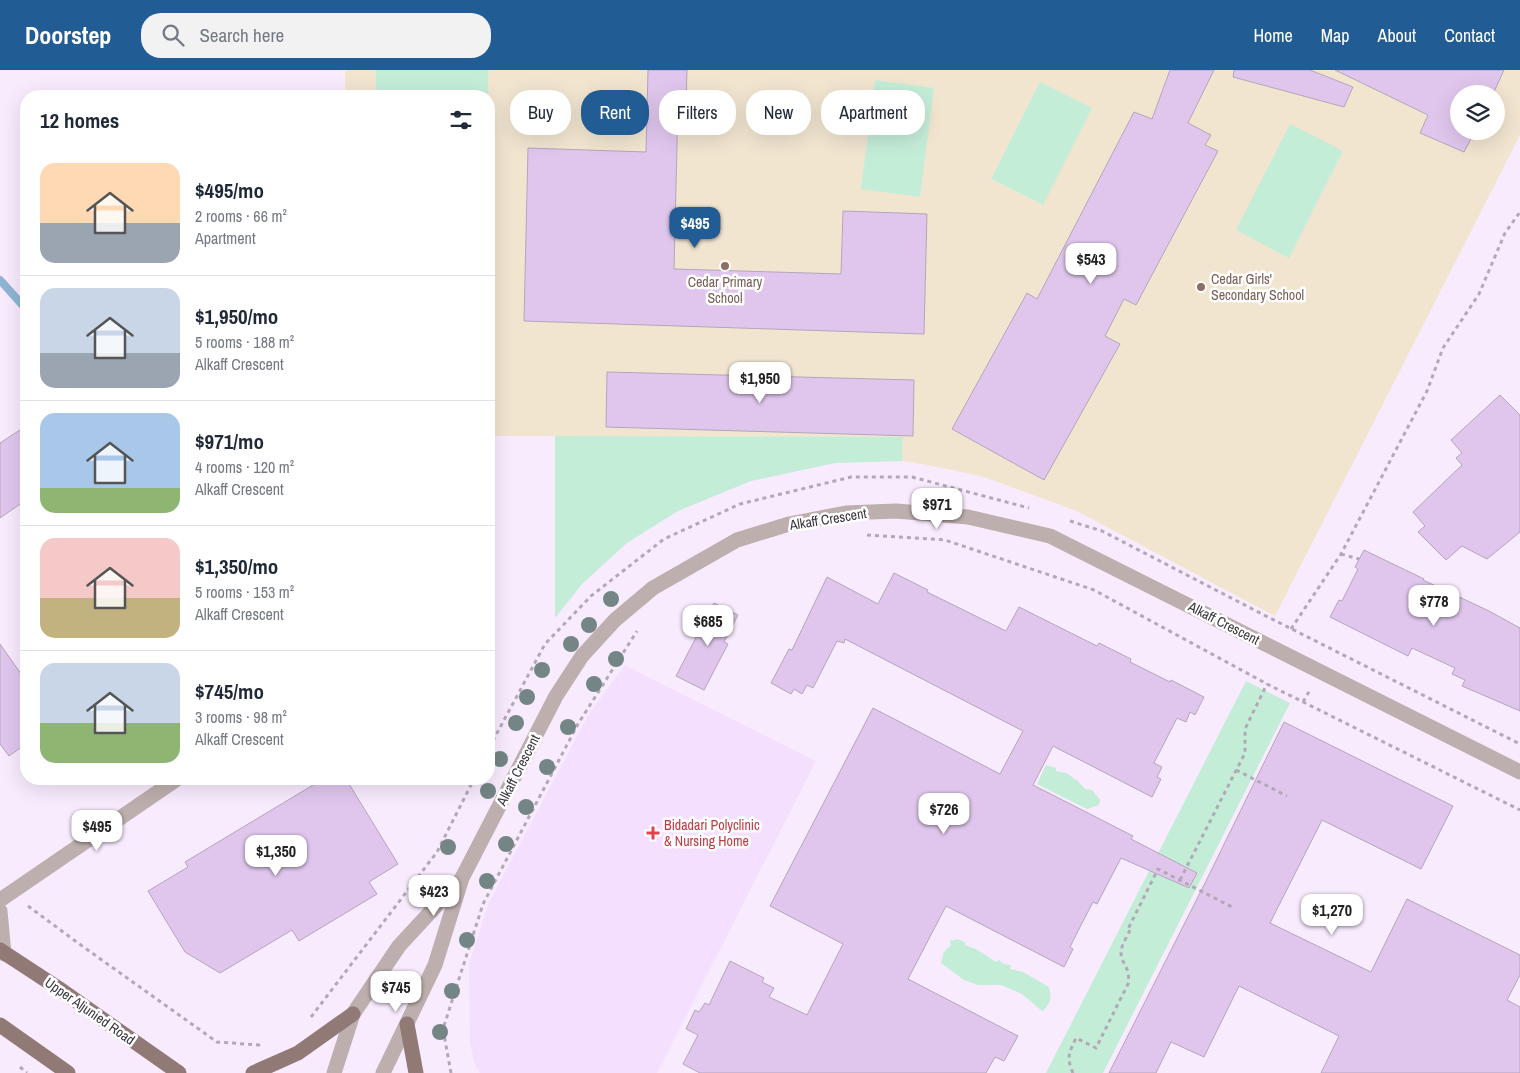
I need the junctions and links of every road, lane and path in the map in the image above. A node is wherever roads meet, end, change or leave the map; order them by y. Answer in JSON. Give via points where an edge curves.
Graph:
{"nodes":[{"id":1,"x":1520,"y":212,"type":"edge"},
{"id":2,"x":1031,"y":508,"type":"dead end"},
{"id":3,"x":1066,"y":520,"type":"dead end"},
{"id":4,"x":865,"y":535,"type":"dead end"},
{"id":5,"x":1341,"y":554,"type":"junction"},
{"id":6,"x":1359,"y":559,"type":"dead end"},
{"id":7,"x":640,"y":626,"type":"dead end"},
{"id":8,"x":1291,"y":629,"type":"junction"},
{"id":9,"x":1267,"y":684,"type":"junction"},
{"id":10,"x":495,"y":737,"type":"edge"},
{"id":11,"x":1520,"y":744,"type":"edge"},
{"id":12,"x":1236,"y":770,"type":"junction"},
{"id":13,"x":1520,"y":772,"type":"edge"},
{"id":14,"x":168,"y":785,"type":"edge"},
{"id":15,"x":471,"y":785,"type":"edge"},
{"id":16,"x":1286,"y":796,"type":"dead end"},
{"id":17,"x":1520,"y":810,"type":"edge"},
{"id":18,"x":462,"y":878,"type":"junction"},
{"id":19,"x":1180,"y":880,"type":"junction"},
{"id":20,"x":0,"y":900,"type":"edge"},
{"id":21,"x":26,"y":904,"type":"dead end"},
{"id":22,"x":1232,"y":907,"type":"dead end"},
{"id":23,"x":0,"y":911,"type":"edge"},
{"id":24,"x":2,"y":952,"type":"edge"},
{"id":25,"x":353,"y":1014,"type":"junction"},
{"id":26,"x":308,"y":1021,"type":"dead end"},
{"id":27,"x":407,"y":1024,"type":"junction"},
{"id":28,"x":0,"y":1025,"type":"edge"},
{"id":29,"x":264,"y":1044,"type":"dead end"},
{"id":30,"x":68,"y":1073,"type":"edge"},
{"id":31,"x":178,"y":1073,"type":"edge"},
{"id":32,"x":253,"y":1073,"type":"edge"},
{"id":33,"x":334,"y":1073,"type":"edge"},
{"id":34,"x":382,"y":1073,"type":"edge"},
{"id":35,"x":416,"y":1073,"type":"edge"},
{"id":36,"x":451,"y":1073,"type":"edge"},
{"id":37,"x":1073,"y":1073,"type":"edge"}],
"edges":[{"from":1,"to":5,"type":"path","via":[[1505,233],[1480,294],[1443,348],[1427,391]]},
{"from":2,"to":10,"type":"path","via":[[912,477],[851,477],[740,504],[664,539],[591,596],[545,644]]},
{"from":3,"to":8,"type":"path","via":[[1102,531]]},
{"from":4,"to":9,"type":"path","via":[[945,540],[1094,590]]},
{"from":5,"to":6,"type":"path"},
{"from":5,"to":8,"type":"path"},
{"from":7,"to":36,"type":"path","via":[[578,724],[484,904],[443,1030]]},
{"from":8,"to":11,"type":"path"},
{"from":9,"to":12,"type":"path","via":[[1244,729],[1245,753]]},
{"from":9,"to":17,"type":"path"},
{"from":12,"to":16,"type":"path"},
{"from":12,"to":19,"type":"path"},
{"from":13,"to":18,"type":"street","name":"Alkaff Crescent","via":[[1050,536],[968,517],[896,511],[846,513],[789,524],[737,540],[653,588],[615,620],[582,656],[556,696]]},
{"from":14,"to":20,"type":"street"},
{"from":15,"to":26,"type":"path","via":[[437,852]]},
{"from":18,"to":25,"type":"street","name":"Alkaff Crescent","via":[[399,946]]},
{"from":18,"to":27,"type":"street","name":"Alkaff Crescent","via":[[435,965]]},
{"from":19,"to":22,"type":"path"},
{"from":19,"to":37,"type":"path","via":[[1158,869],[1122,946],[1121,954],[1130,975],[1128,984],[1096,1048],[1076,1038],[1068,1053]]},
{"from":21,"to":29,"type":"path","via":[[217,1042]]},
{"from":23,"to":24,"type":"street"},
{"from":24,"to":31,"type":"main road","name":"Upper Aljunied Road"},
{"from":25,"to":32,"type":"main road","via":[[298,1053]]},
{"from":25,"to":33,"type":"street","name":"Alkaff Crescent"},
{"from":27,"to":34,"type":"street","name":"Alkaff Crescent"},
{"from":27,"to":35,"type":"main road"},
{"from":28,"to":30,"type":"main road"}]}
